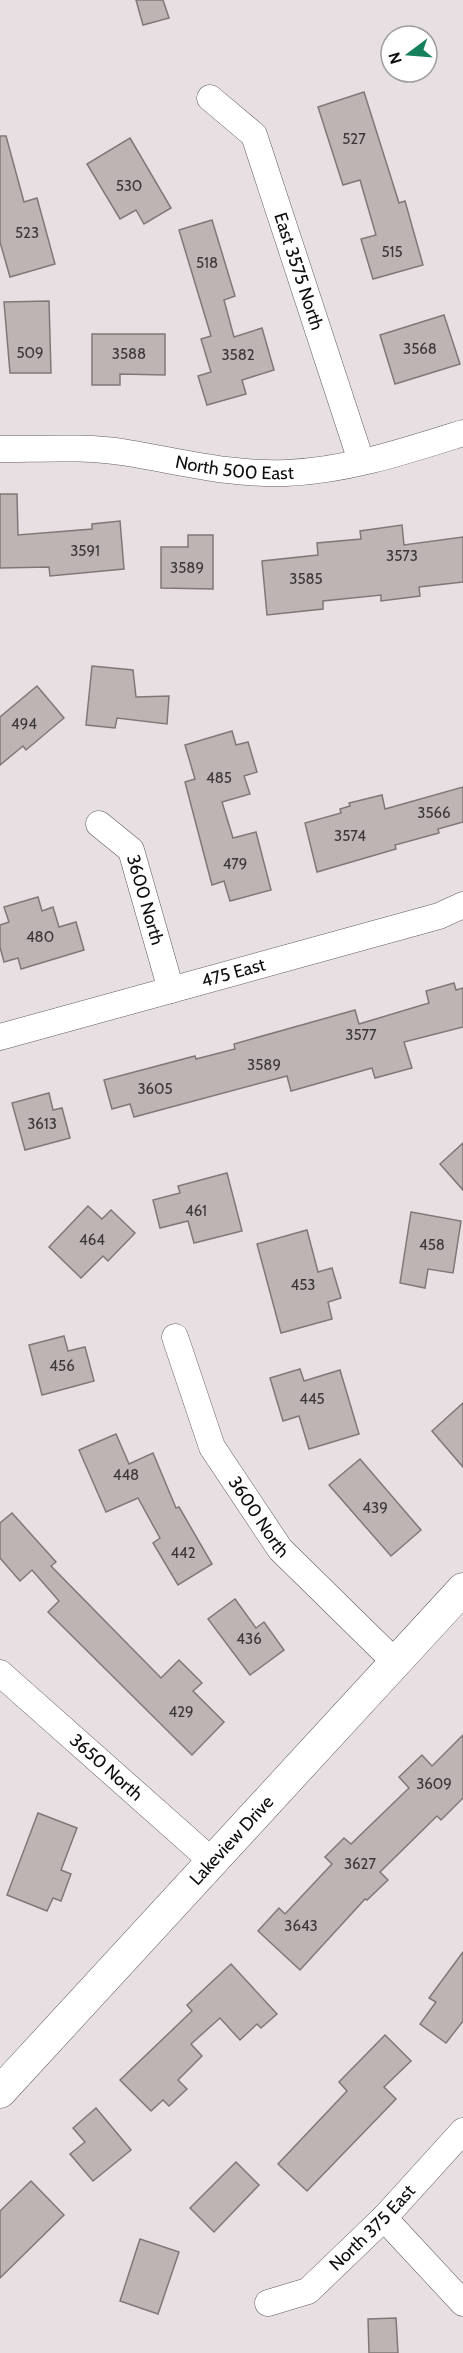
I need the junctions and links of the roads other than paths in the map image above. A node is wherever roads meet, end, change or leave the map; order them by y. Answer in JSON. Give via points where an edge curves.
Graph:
{"nodes":[{"id":1,"x":210,"y":98,"type":"dead end"},
{"id":2,"x":463,"y":433,"type":"edge"},
{"id":3,"x":0,"y":449,"type":"edge"},
{"id":4,"x":361,"y":461,"type":"junction"},
{"id":5,"x":99,"y":824,"type":"dead end"},
{"id":6,"x":463,"y":905,"type":"edge"},
{"id":7,"x":171,"y":990,"type":"junction"},
{"id":8,"x":0,"y":1037,"type":"edge"},
{"id":9,"x":175,"y":1337,"type":"dead end"},
{"id":10,"x":463,"y":1589,"type":"edge"},
{"id":11,"x":394,"y":1661,"type":"junction"},
{"id":12,"x":0,"y":1673,"type":"edge"},
{"id":13,"x":213,"y":1862,"type":"junction"},
{"id":14,"x":0,"y":2092,"type":"edge"},
{"id":15,"x":463,"y":2131,"type":"edge"},
{"id":16,"x":384,"y":2218,"type":"junction"},
{"id":17,"x":268,"y":2303,"type":"dead end"},
{"id":18,"x":463,"y":2303,"type":"edge"}],
"edges":[{"from":1,"to":4,"type":"street","name":"East 3575 North","via":[[254,135]]},
{"from":2,"to":4,"type":"street","name":"North 500 East"},
{"from":3,"to":4,"type":"street","name":"North 500 East","via":[[91,448],[195,468],[246,473],[321,471]]},
{"from":5,"to":7,"type":"street","name":"3600 North","via":[[131,850]]},
{"from":6,"to":7,"type":"street","name":"475 East","via":[[439,916]]},
{"from":7,"to":8,"type":"street","name":"475 East"},
{"from":9,"to":11,"type":"street","name":"3600 North","via":[[212,1447],[280,1549]]},
{"from":10,"to":11,"type":"street","name":"Lakeview Drive"},
{"from":11,"to":13,"type":"street","name":"Lakeview Drive"},
{"from":12,"to":13,"type":"street","name":"3650 North"},
{"from":13,"to":14,"type":"street","name":"Lakeview Drive"},
{"from":15,"to":16,"type":"street","name":"North 375 East"},
{"from":16,"to":17,"type":"street","name":"North 375 East","via":[[308,2291]]},
{"from":16,"to":18,"type":"street"}]}
